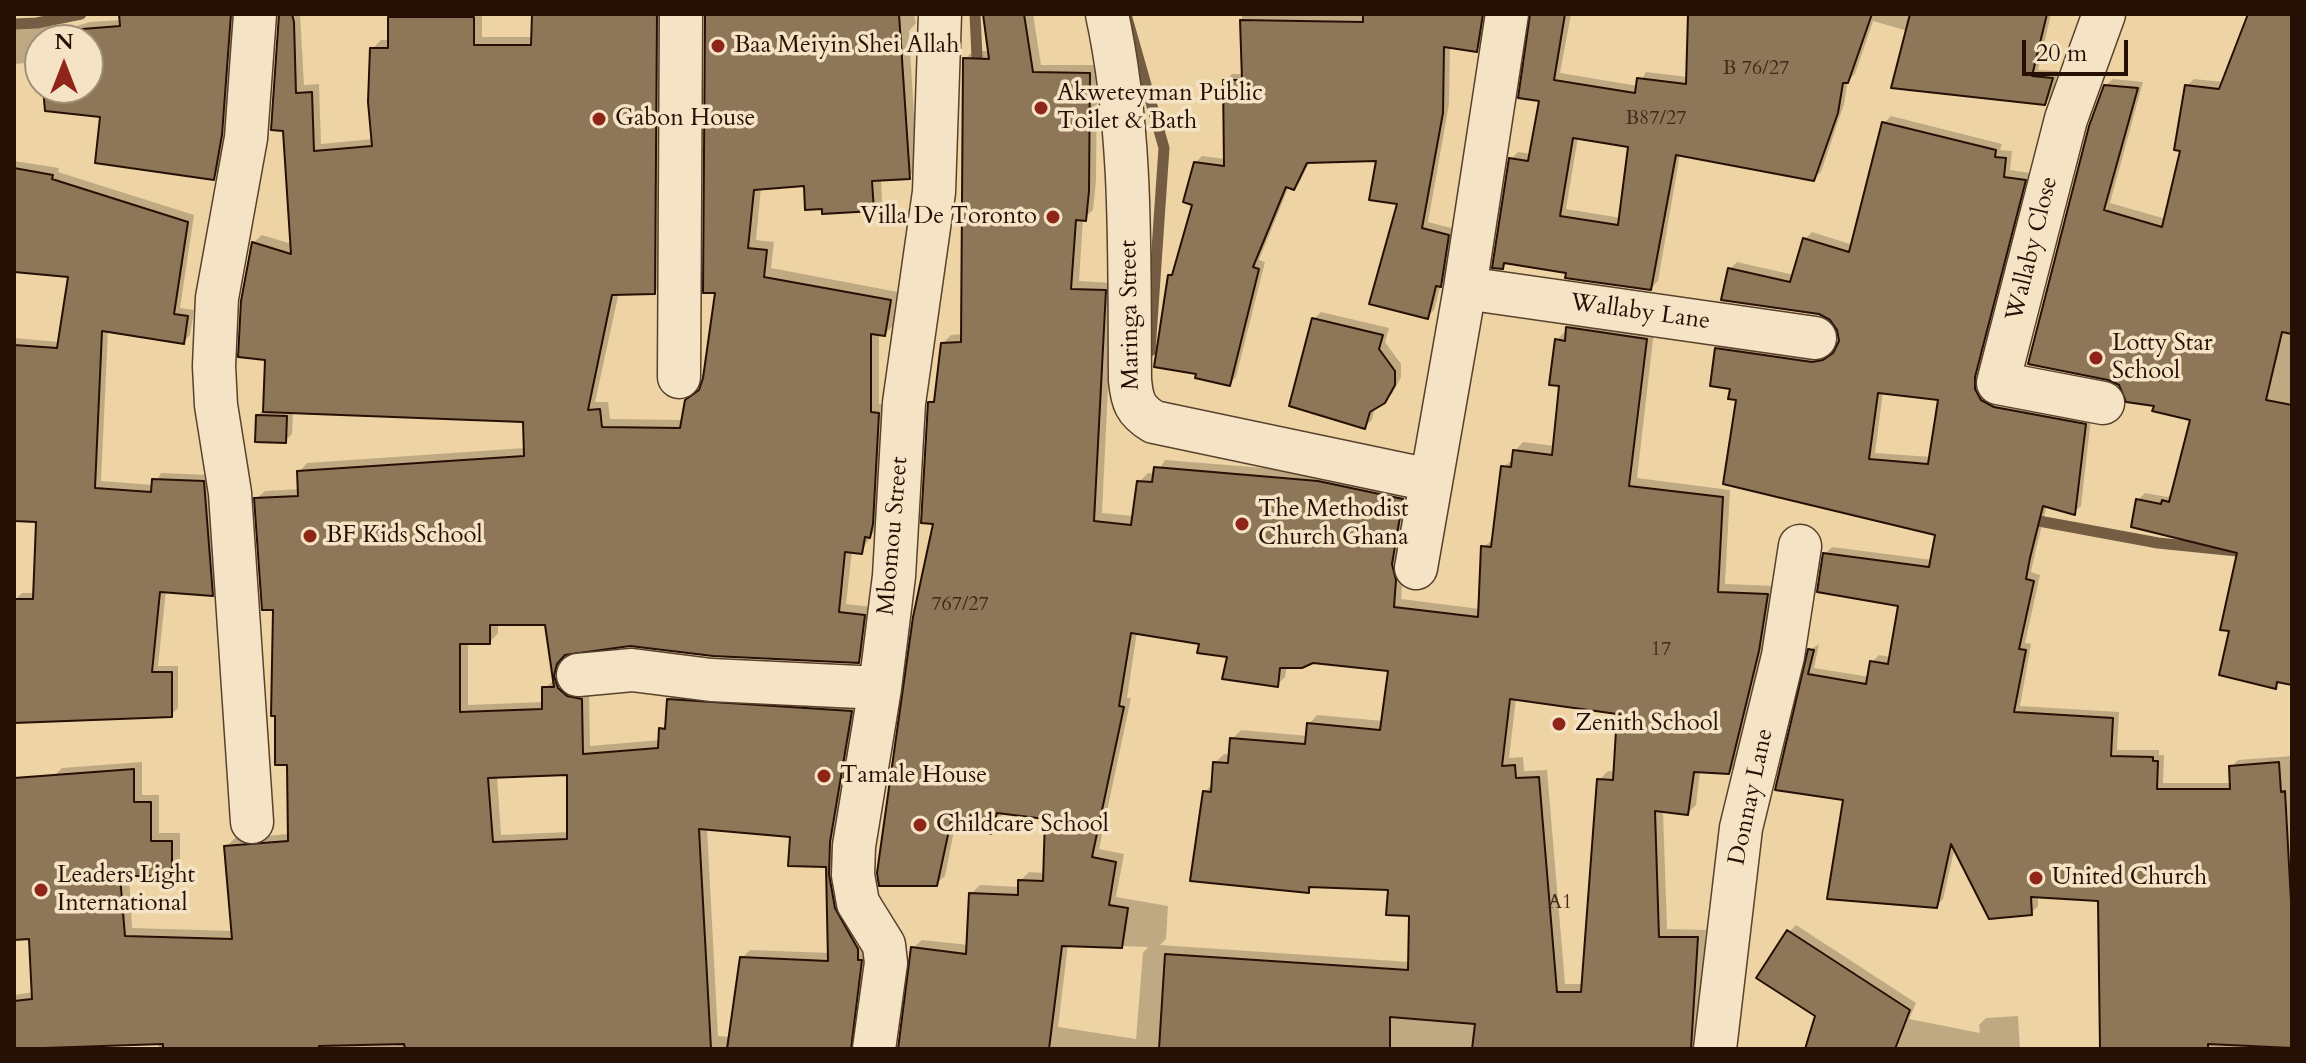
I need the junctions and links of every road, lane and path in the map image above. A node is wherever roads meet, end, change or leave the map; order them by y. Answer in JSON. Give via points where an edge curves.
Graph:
{"nodes":[{"id":1,"x":255,"y":14,"type":"edge"},
{"id":2,"x":681,"y":14,"type":"edge"},
{"id":3,"x":940,"y":14,"type":"edge"},
{"id":4,"x":1107,"y":14,"type":"edge"},
{"id":5,"x":1507,"y":14,"type":"edge"},
{"id":6,"x":2104,"y":14,"type":"edge"},
{"id":7,"x":1465,"y":288,"type":"junction"},
{"id":8,"x":1815,"y":338,"type":"dead end"},
{"id":9,"x":679,"y":377,"type":"dead end"},
{"id":10,"x":2103,"y":403,"type":"dead end"},
{"id":11,"x":1430,"y":480,"type":"junction"},
{"id":12,"x":1800,"y":546,"type":"dead end"},
{"id":13,"x":1416,"y":568,"type":"dead end"},
{"id":14,"x":578,"y":675,"type":"dead end"},
{"id":15,"x":880,"y":688,"type":"junction"},
{"id":16,"x":252,"y":822,"type":"dead end"},
{"id":17,"x":874,"y":1049,"type":"edge"},
{"id":18,"x":1715,"y":1049,"type":"edge"}],
"edges":[{"from":1,"to":16,"type":"street","via":[[246,138],[217,298],[214,366],[230,493]]},
{"from":2,"to":9,"type":"street"},
{"from":3,"to":15,"type":"street","name":"Mbomou Street","via":[[934,192],[904,403],[894,576]]},
{"from":4,"to":11,"type":"street","name":"Maringa Street","via":[[1129,157],[1130,380],[1132,401],[1141,415]]},
{"from":5,"to":7,"type":"street"},
{"from":6,"to":10,"type":"street","name":"Wallaby Close","via":[[2066,119],[1998,383]]},
{"from":7,"to":8,"type":"street","name":"Wallaby Lane"},
{"from":7,"to":11,"type":"street"},
{"from":11,"to":13,"type":"street"},
{"from":12,"to":18,"type":"street","name":"Donnay Lane","via":[[1783,656],[1741,828]]},
{"from":14,"to":15,"type":"street","via":[[632,670],[711,680]]},
{"from":15,"to":17,"type":"street","name":"Mbomou Street","via":[[853,875],[858,903],[884,945]]}]}
